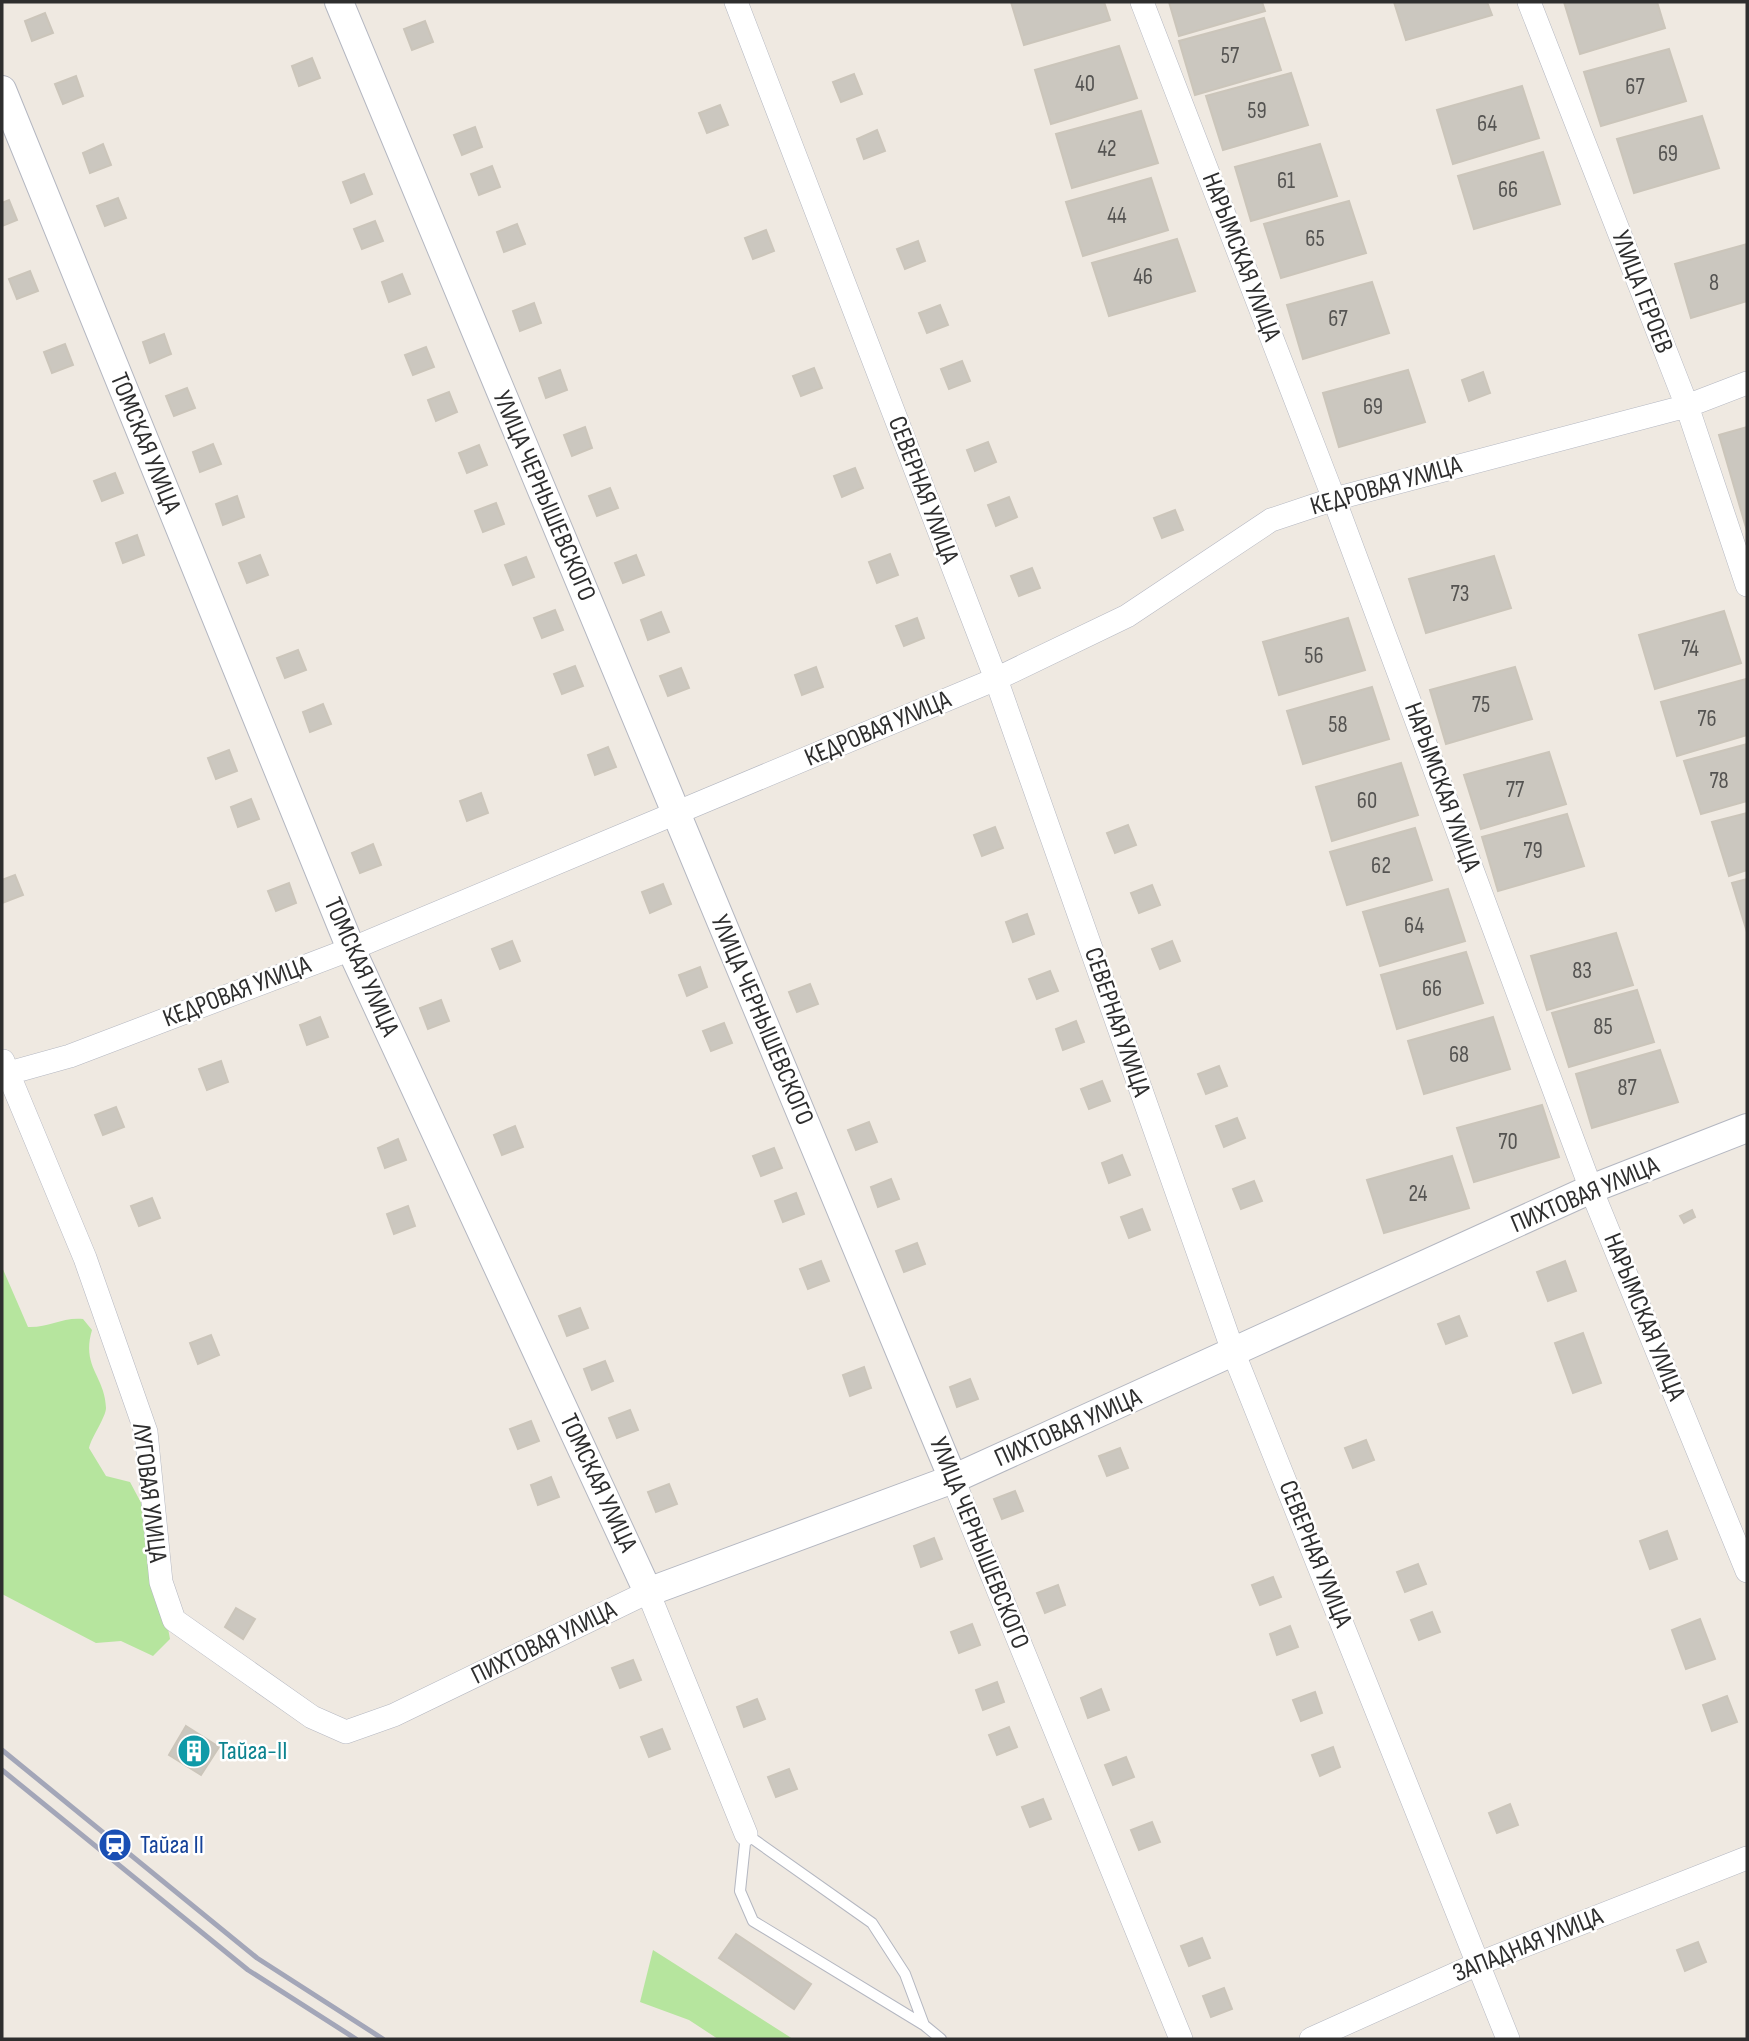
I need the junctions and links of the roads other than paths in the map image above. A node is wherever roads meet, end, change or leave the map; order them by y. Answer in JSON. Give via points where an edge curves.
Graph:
{"nodes":[{"id":1,"x":339,"y":2,"type":"edge"},
{"id":2,"x":736,"y":2,"type":"edge"},
{"id":3,"x":1142,"y":2,"type":"edge"},
{"id":4,"x":1529,"y":2,"type":"edge"},
{"id":5,"x":2,"y":90,"type":"edge"},
{"id":6,"x":1747,"y":383,"type":"edge"},
{"id":7,"x":1686,"y":406,"type":"junction"},
{"id":8,"x":1334,"y":499,"type":"junction"},
{"id":9,"x":1747,"y":585,"type":"edge"},
{"id":10,"x":996,"y":679,"type":"junction"},
{"id":11,"x":676,"y":814,"type":"junction"},
{"id":12,"x":351,"y":949,"type":"junction"},
{"id":13,"x":4,"y":1069,"type":"edge"},
{"id":14,"x":1747,"y":1129,"type":"edge"},
{"id":15,"x":1591,"y":1189,"type":"junction"},
{"id":16,"x":1234,"y":1354,"type":"junction"},
{"id":17,"x":953,"y":1479,"type":"junction"},
{"id":18,"x":1747,"y":1571,"type":"edge"},
{"id":19,"x":648,"y":1592,"type":"junction"},
{"id":20,"x":346,"y":1732,"type":"joint"},
{"id":21,"x":746,"y":1834,"type":"junction"},
{"id":22,"x":1747,"y":1858,"type":"edge"},
{"id":23,"x":1480,"y":1963,"type":"junction"},
{"id":24,"x":924,"y":2025,"type":"junction"},
{"id":25,"x":941,"y":2039,"type":"edge"},
{"id":26,"x":1181,"y":2039,"type":"edge"},
{"id":27,"x":1311,"y":2039,"type":"edge"},
{"id":28,"x":1508,"y":2039,"type":"edge"}],
"edges":[{"from":1,"to":11,"type":"street","name":"УЛИЦА ЧЕРНЫШЕВСКОГО"},
{"from":2,"to":10,"type":"street","name":"СЕВЕРНАЯ УЛИЦА"},
{"from":3,"to":8,"type":"street","name":"НАРЫМСКАЯ УЛИЦА"},
{"from":4,"to":7,"type":"street","name":"УЛИЦА ГЕРОЕВ"},
{"from":5,"to":12,"type":"street","name":"ТОМСКАЯ УЛИЦА"},
{"from":6,"to":7,"type":"street","name":"КЕДРОВАЯ УЛИЦА"},
{"from":7,"to":8,"type":"street","name":"КЕДРОВАЯ УЛИЦА"},
{"from":7,"to":9,"type":"street","name":"УЛИЦА ГЕРОЕВ"},
{"from":8,"to":10,"type":"street","name":"КЕДРОВАЯ УЛИЦА","via":[[1271,520],[1127,616]]},
{"from":8,"to":15,"type":"street","name":"НАРЫМСКАЯ УЛИЦА"},
{"from":10,"to":11,"type":"street","name":"КЕДРОВАЯ УЛИЦА"},
{"from":10,"to":16,"type":"street","name":"СЕВЕРНАЯ УЛИЦА"},
{"from":11,"to":12,"type":"street","name":"КЕДРОВАЯ УЛИЦА"},
{"from":11,"to":17,"type":"street","name":"УЛИЦА ЧЕРНЫШЕВСКОГО"},
{"from":12,"to":13,"type":"street","name":"КЕДРОВАЯ УЛИЦА","via":[[70,1056]]},
{"from":12,"to":19,"type":"street","name":"ТОМСКАЯ УЛИЦА"},
{"from":13,"to":20,"type":"street","name":"ЛУГОВАЯ УЛИЦА","via":[[85,1258],[146,1432],[161,1582],[174,1620],[312,1717]]},
{"from":14,"to":15,"type":"street","name":"ПИХТОВАЯ УЛИЦА"},
{"from":15,"to":16,"type":"street","name":"ПИХТОВАЯ УЛИЦА"},
{"from":15,"to":18,"type":"street","name":"НАРЫМСКАЯ УЛИЦА"},
{"from":16,"to":17,"type":"street","name":"ПИХТОВАЯ УЛИЦА"},
{"from":16,"to":23,"type":"street","name":"СЕВЕРНАЯ УЛИЦА"},
{"from":17,"to":19,"type":"street","name":"ПИХТОВАЯ УЛИЦА"},
{"from":17,"to":26,"type":"street","name":"УЛИЦА ЧЕРНЫШЕВСКОГО"},
{"from":19,"to":20,"type":"street","name":"ПИХТОВАЯ УЛИЦА","via":[[394,1715]]},
{"from":19,"to":21,"type":"street","name":"ТОМСКАЯ УЛИЦА"},
{"from":21,"to":24,"type":"lane","via":[[872,1923],[905,1974]]},
{"from":21,"to":24,"type":"lane","via":[[740,1891],[753,1921]]},
{"from":22,"to":23,"type":"street","name":"ЗАПАДНАЯ УЛИЦА"},
{"from":23,"to":27,"type":"street","name":"ЗАПАДНАЯ УЛИЦА"},
{"from":23,"to":28,"type":"street","name":"СЕВЕРНАЯ УЛИЦА"},
{"from":24,"to":25,"type":"lane"}]}
